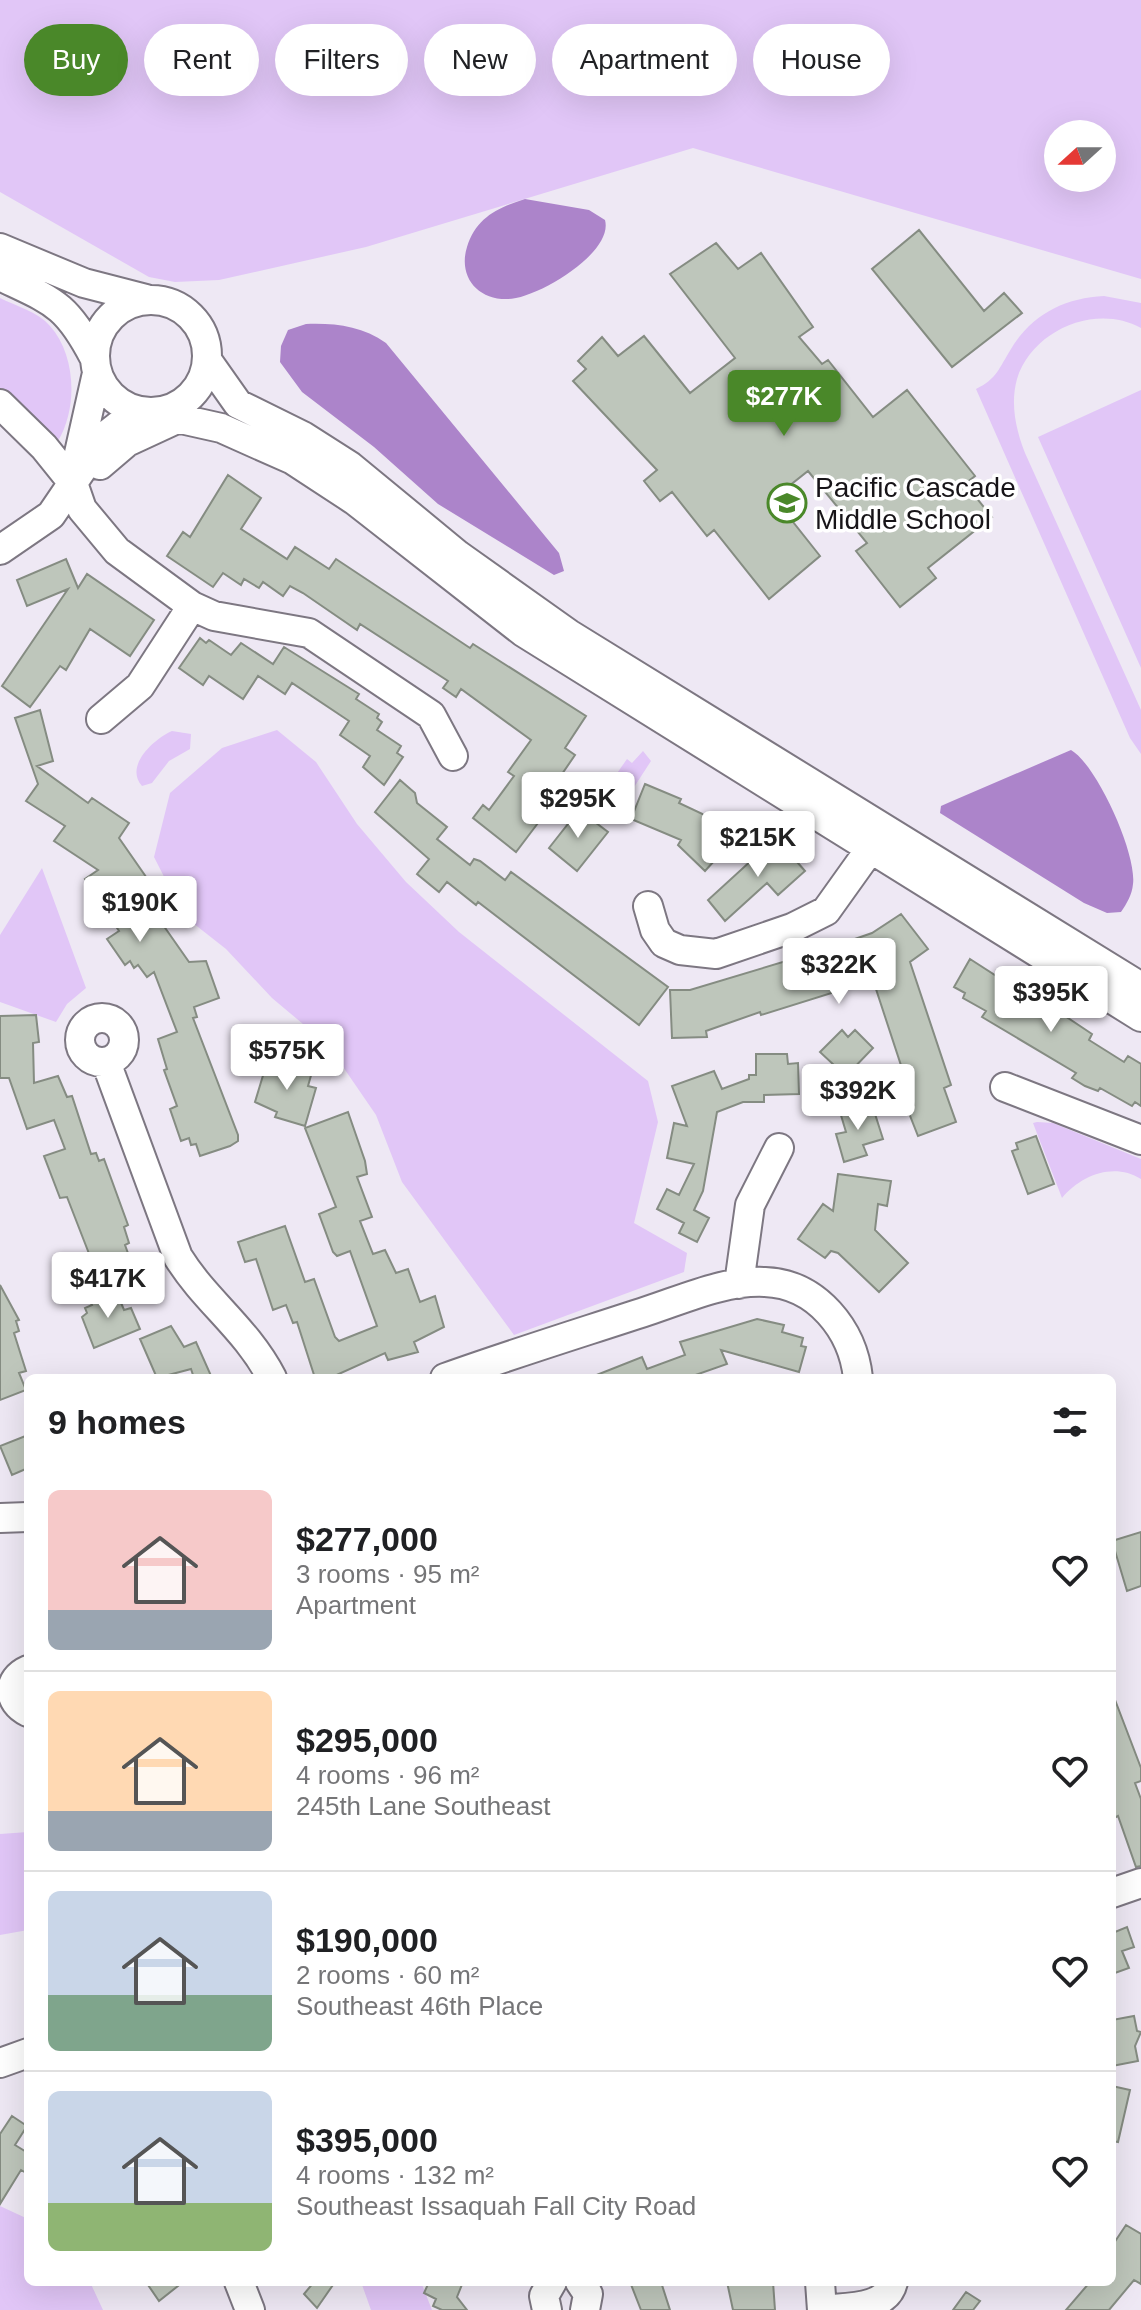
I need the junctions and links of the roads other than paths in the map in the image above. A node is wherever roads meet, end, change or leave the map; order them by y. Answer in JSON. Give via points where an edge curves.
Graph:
{"nodes":[{"id":1,"x":0,"y":248,"type":"edge"},
{"id":2,"x":0,"y":276,"type":"edge"},
{"id":3,"x":147,"y":299,"type":"junction"},
{"id":4,"x":207,"y":360,"type":"junction"},
{"id":5,"x":95,"y":365,"type":"junction"},
{"id":6,"x":0,"y":404,"type":"edge"},
{"id":7,"x":146,"y":412,"type":"junction"},
{"id":8,"x":183,"y":417,"type":"junction"},
{"id":9,"x":73,"y":483,"type":"junction"},
{"id":10,"x":0,"y":550,"type":"edge"},
{"id":11,"x":192,"y":606,"type":"junction"},
{"id":12,"x":101,"y":719,"type":"dead end"},
{"id":13,"x":453,"y":756,"type":"dead end"},
{"id":14,"x":871,"y":848,"type":"junction"},
{"id":15,"x":648,"y":906,"type":"dead end"},
{"id":16,"x":1141,"y":987,"type":"edge"},
{"id":17,"x":1141,"y":1017,"type":"edge"},
{"id":18,"x":106,"y":1062,"type":"dead end"},
{"id":19,"x":1005,"y":1087,"type":"dead end"},
{"id":20,"x":1141,"y":1140,"type":"edge"},
{"id":21,"x":779,"y":1148,"type":"dead end"},
{"id":22,"x":739,"y":1284,"type":"junction"},
{"id":23,"x":270,"y":1374,"type":"edge"},
{"id":24,"x":458,"y":1374,"type":"edge"},
{"id":25,"x":857,"y":1374,"type":"edge"},
{"id":26,"x":24,"y":1672,"type":"edge"},
{"id":27,"x":24,"y":1709,"type":"edge"},
{"id":28,"x":1141,"y":1883,"type":"edge"},
{"id":29,"x":1116,"y":1892,"type":"edge"},
{"id":30,"x":24,"y":2054,"type":"edge"},
{"id":31,"x":0,"y":2063,"type":"edge"},
{"id":32,"x":241,"y":2286,"type":"edge"},
{"id":33,"x":550,"y":2286,"type":"edge"},
{"id":34,"x":583,"y":2286,"type":"edge"},
{"id":35,"x":820,"y":2286,"type":"edge"},
{"id":36,"x":892,"y":2286,"type":"edge"},
{"id":37,"x":250,"y":2310,"type":"edge"},
{"id":38,"x":547,"y":2310,"type":"edge"},
{"id":39,"x":585,"y":2310,"type":"edge"}],
"edges":[{"from":1,"to":3,"type":"street","via":[[84,283]]},
{"from":2,"to":5,"type":"street","via":[[49,298],[66,312]]},
{"from":3,"to":4,"type":"street","via":[[164,301],[193,319],[203,333]]},
{"from":3,"to":5,"type":"street","via":[[130,303],[109,318],[96,340]]},
{"from":4,"to":7,"type":"street","via":[[193,394],[169,410]]},
{"from":4,"to":16,"type":"street","via":[[238,404],[350,466],[458,555],[569,634]]},
{"from":5,"to":7,"type":"street","via":[[113,399]]},
{"from":5,"to":9,"type":"street"},
{"from":6,"to":9,"type":"street"},
{"from":7,"to":8,"type":"street"},
{"from":7,"to":9,"type":"street","via":[[104,437]]},
{"from":8,"to":9,"type":"street","via":[[127,442]]},
{"from":8,"to":14,"type":"street","via":[[253,440],[328,482],[523,632]]},
{"from":9,"to":10,"type":"street","via":[[51,515]]},
{"from":9,"to":11,"type":"street","via":[[97,531]]},
{"from":11,"to":12,"type":"street","via":[[140,686]]},
{"from":11,"to":13,"type":"street","via":[[234,622],[309,633],[431,715]]},
{"from":14,"to":15,"type":"street","via":[[826,911],[716,954],[691,953],[664,943]]},
{"from":14,"to":17,"type":"street"},
{"from":18,"to":23,"type":"street","via":[[178,1257],[248,1336]]},
{"from":19,"to":20,"type":"street"},
{"from":21,"to":22,"type":"street","via":[[750,1205]]},
{"from":22,"to":24,"type":"street"},
{"from":22,"to":25,"type":"street","via":[[789,1286],[827,1310],[852,1348]]},
{"from":26,"to":27,"type":"street","via":[[12,1691]]},
{"from":28,"to":29,"type":"street"},
{"from":30,"to":31,"type":"street"},
{"from":32,"to":37,"type":"street"},
{"from":33,"to":38,"type":"street","via":[[544,2296]]},
{"from":34,"to":39,"type":"street","via":[[588,2294]]},
{"from":35,"to":36,"type":"street","via":[[822,2310],[881,2300]]}]}
